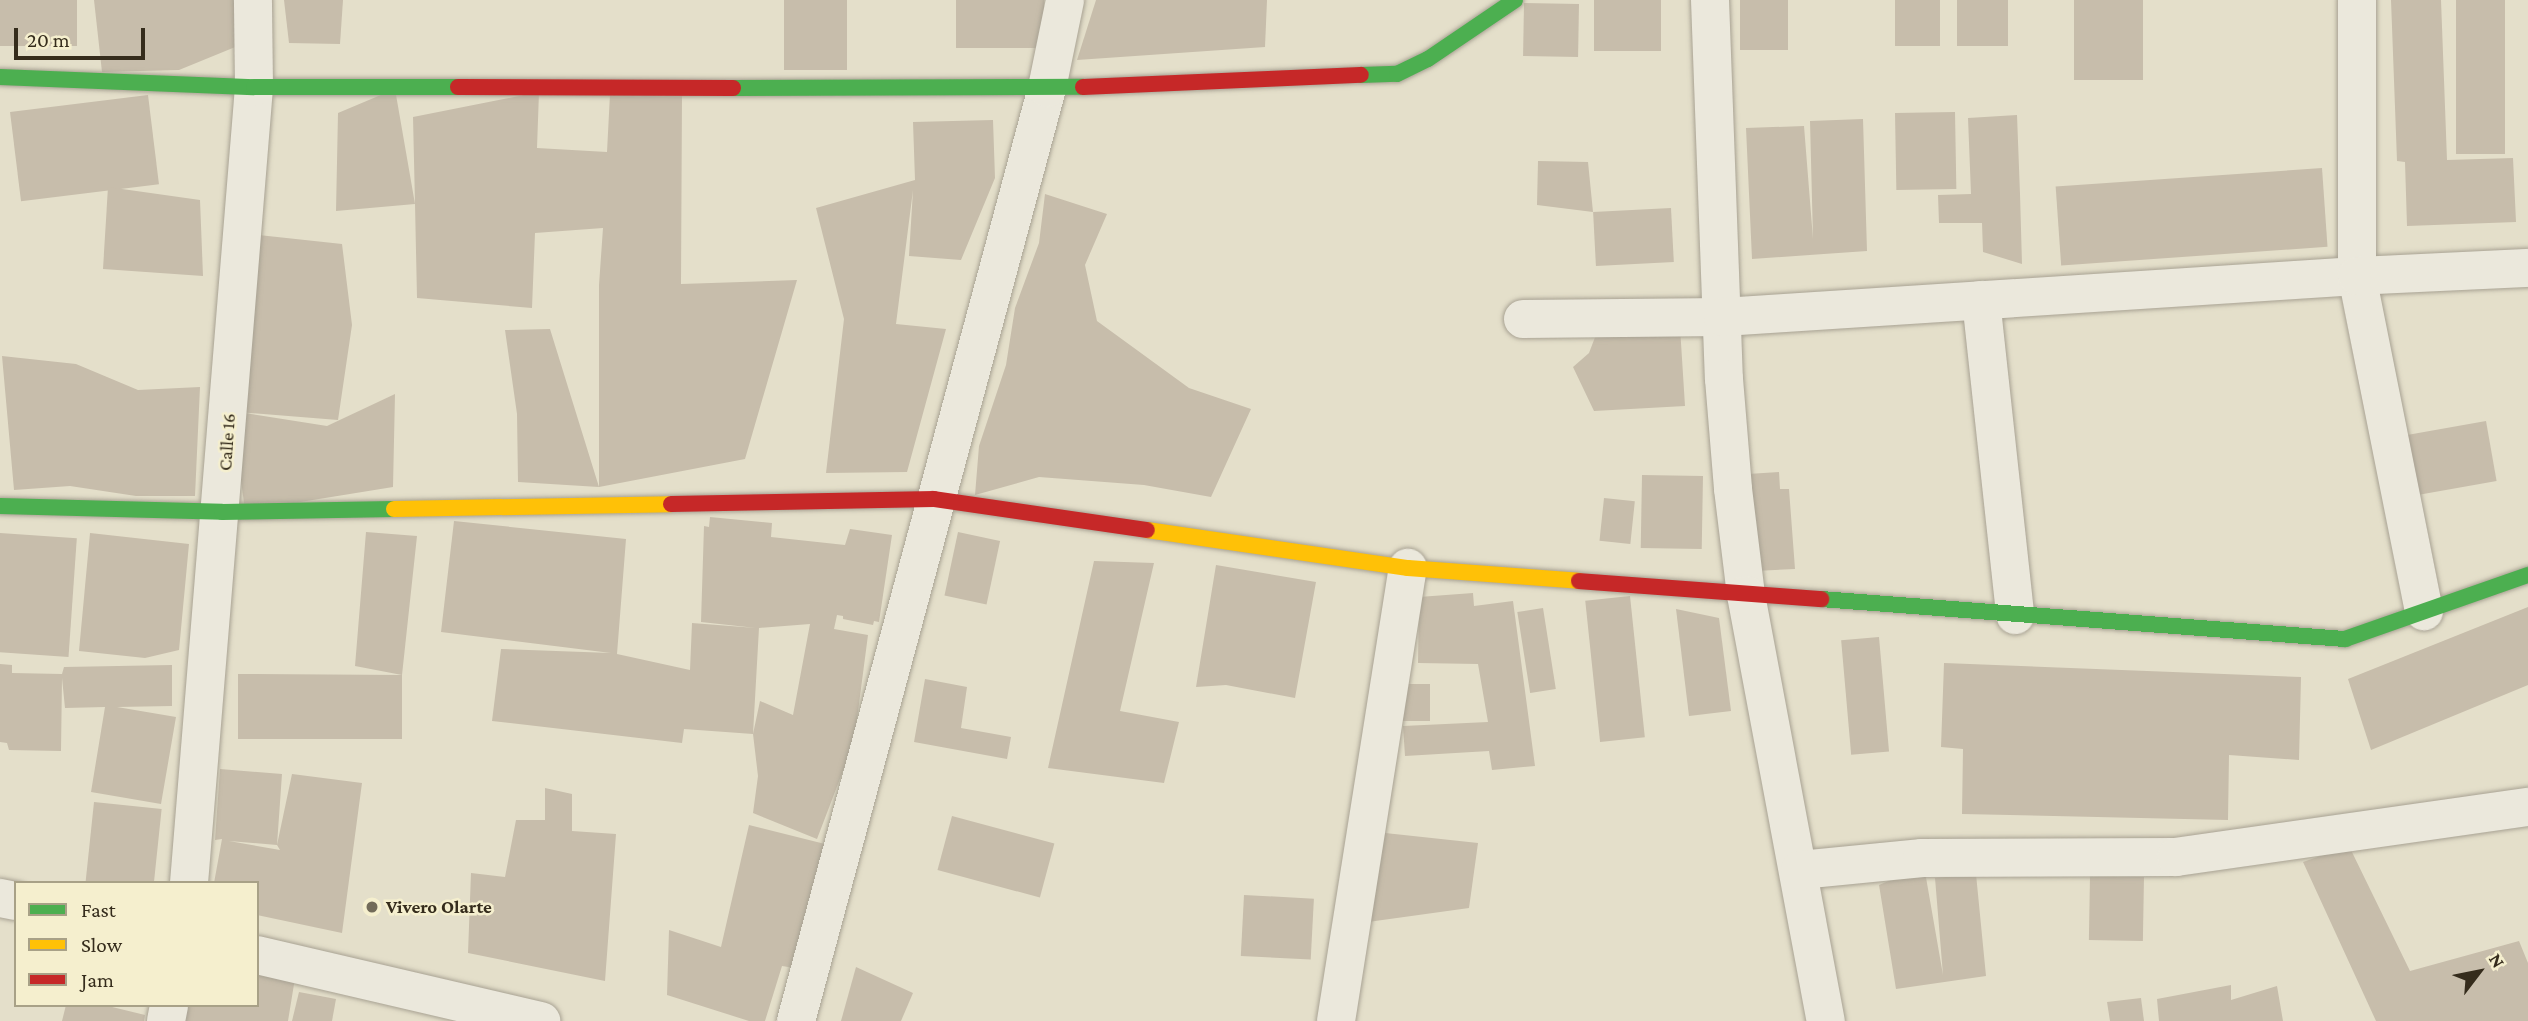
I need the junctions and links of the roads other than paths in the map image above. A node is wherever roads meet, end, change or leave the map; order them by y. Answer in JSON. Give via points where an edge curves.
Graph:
{"nodes":[{"id":1,"x":253,"y":0,"type":"edge"},
{"id":2,"x":1065,"y":0,"type":"edge"},
{"id":3,"x":1515,"y":0,"type":"edge"},
{"id":4,"x":1710,"y":0,"type":"edge"},
{"id":5,"x":2357,"y":0,"type":"edge"},
{"id":6,"x":0,"y":77,"type":"edge"},
{"id":7,"x":254,"y":86,"type":"junction"},
{"id":8,"x":1047,"y":88,"type":"junction"},
{"id":9,"x":2528,"y":268,"type":"edge"},
{"id":10,"x":2357,"y":276,"type":"junction"},
{"id":11,"x":1981,"y":300,"type":"junction"},
{"id":12,"x":1723,"y":317,"type":"junction"},
{"id":13,"x":1523,"y":319,"type":"dead end"},
{"id":14,"x":934,"y":499,"type":"junction"},
{"id":15,"x":0,"y":506,"type":"edge"},
{"id":16,"x":222,"y":512,"type":"junction"},
{"id":17,"x":1408,"y":568,"type":"junction"},
{"id":18,"x":2528,"y":575,"type":"edge"},
{"id":19,"x":1746,"y":595,"type":"junction"},
{"id":20,"x":2424,"y":611,"type":"junction"},
{"id":21,"x":2015,"y":615,"type":"junction"},
{"id":22,"x":2528,"y":807,"type":"edge"},
{"id":23,"x":1800,"y":870,"type":"junction"},
{"id":24,"x":189,"y":881,"type":"edge"},
{"id":25,"x":259,"y":956,"type":"edge"},
{"id":26,"x":467,"y":1013,"type":"edge"},
{"id":27,"x":541,"y":1021,"type":"edge"},
{"id":28,"x":796,"y":1021,"type":"edge"},
{"id":29,"x":1336,"y":1021,"type":"edge"},
{"id":30,"x":1826,"y":1021,"type":"edge"}],
"edges":[{"from":1,"to":7,"type":"street","name":"Calle 16"},
{"from":2,"to":8,"type":"street"},
{"from":3,"to":8,"type":"street","via":[[1428,59],[1397,74]]},
{"from":4,"to":12,"type":"street"},
{"from":5,"to":10,"type":"street"},
{"from":6,"to":7,"type":"street"},
{"from":7,"to":8,"type":"street"},
{"from":7,"to":16,"type":"street","name":"Calle 16"},
{"from":8,"to":14,"type":"street"},
{"from":9,"to":10,"type":"street"},
{"from":10,"to":11,"type":"street"},
{"from":10,"to":20,"type":"street"},
{"from":11,"to":12,"type":"street"},
{"from":11,"to":21,"type":"street"},
{"from":12,"to":13,"type":"street"},
{"from":12,"to":19,"type":"street","via":[[1733,489]]},
{"from":14,"to":16,"type":"street"},
{"from":14,"to":17,"type":"street"},
{"from":14,"to":28,"type":"street"},
{"from":15,"to":16,"type":"street"},
{"from":16,"to":24,"type":"street","name":"Calle 16"},
{"from":17,"to":19,"type":"street"},
{"from":17,"to":29,"type":"street"},
{"from":18,"to":20,"type":"street"},
{"from":19,"to":21,"type":"street"},
{"from":19,"to":23,"type":"street"},
{"from":20,"to":21,"type":"street","via":[[2345,639]]},
{"from":22,"to":23,"type":"street","via":[[2176,857],[1922,858]]},
{"from":23,"to":30,"type":"street"},
{"from":25,"to":26,"type":"street"},
{"from":26,"to":27,"type":"street"}]}
